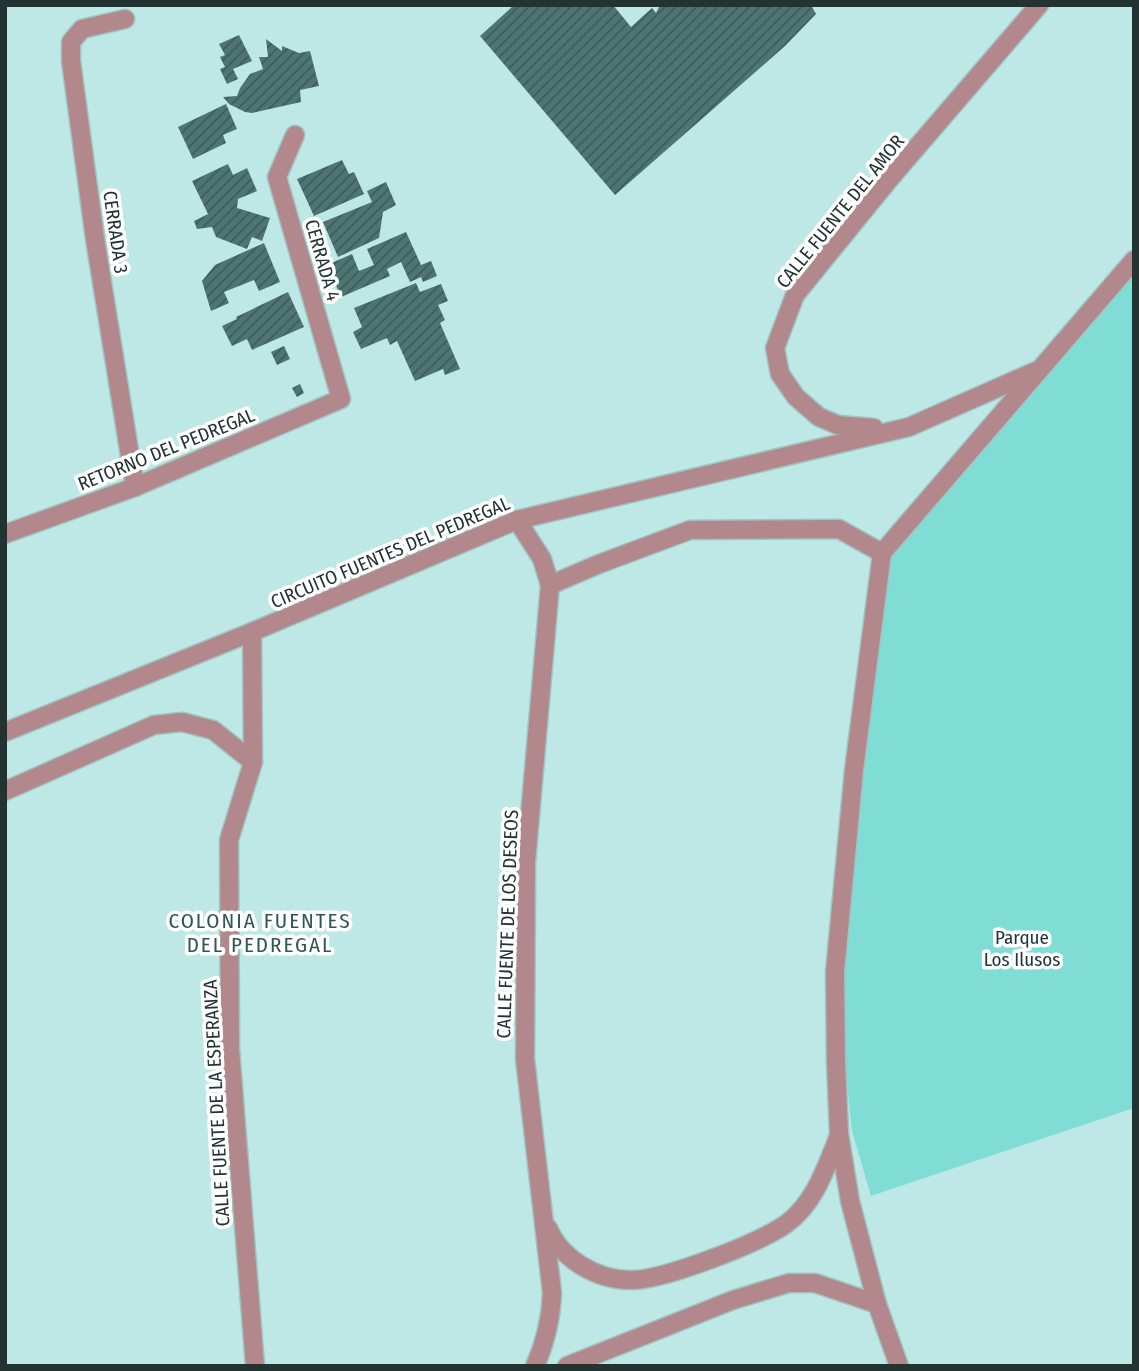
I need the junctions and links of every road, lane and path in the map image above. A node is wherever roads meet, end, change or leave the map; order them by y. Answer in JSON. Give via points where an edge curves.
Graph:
{"nodes":[{"id":1,"x":1039,"y":5,"type":"edge"},
{"id":2,"x":125,"y":19,"type":"dead end"},
{"id":3,"x":295,"y":135,"type":"dead end"},
{"id":4,"x":1134,"y":260,"type":"edge"},
{"id":5,"x":1041,"y":369,"type":"junction"},
{"id":6,"x":341,"y":399,"type":"joint"},
{"id":7,"x":909,"y":426,"type":"junction"},
{"id":8,"x":135,"y":487,"type":"junction"},
{"id":9,"x":517,"y":520,"type":"junction"},
{"id":10,"x":5,"y":534,"type":"edge"},
{"id":11,"x":882,"y":553,"type":"junction"},
{"id":12,"x":550,"y":585,"type":"junction"},
{"id":13,"x":252,"y":632,"type":"junction"},
{"id":14,"x":5,"y":732,"type":"edge"},
{"id":15,"x":253,"y":762,"type":"junction"},
{"id":16,"x":5,"y":791,"type":"edge"},
{"id":17,"x":839,"y":1135,"type":"junction"},
{"id":18,"x":544,"y":1221,"type":"junction"},
{"id":19,"x":877,"y":1304,"type":"junction"},
{"id":20,"x":255,"y":1366,"type":"edge"},
{"id":21,"x":535,"y":1366,"type":"edge"},
{"id":22,"x":567,"y":1366,"type":"edge"},
{"id":23,"x":899,"y":1366,"type":"edge"}],
"edges":[{"from":1,"to":7,"type":"street","name":"CALLE FUENTE DEL AMOR","via":[[795,295],[775,348],[780,374],[796,397],[819,417],[863,429]]},
{"from":2,"to":8,"type":"street","name":"CERRADA 3","via":[[82,29],[71,42],[71,61]]},
{"from":3,"to":6,"type":"street","name":"CERRADA 4","via":[[277,177]]},
{"from":4,"to":5,"type":"street","name":"CIRCUITO FUENTES DEL PEDREGAL"},
{"from":5,"to":7,"type":"street","name":"CIRCUITO FUENTES DEL PEDREGAL"},
{"from":5,"to":11,"type":"street","name":"CIRCUITO FUENTES DEL PEDREGAL"},
{"from":6,"to":8,"type":"street","name":"RETORNO DEL PEDREGAL"},
{"from":7,"to":9,"type":"street","name":"CIRCUITO FUENTES DEL PEDREGAL"},
{"from":8,"to":10,"type":"street","name":"RETORNO DEL PEDREGAL"},
{"from":9,"to":12,"type":"street","name":"CALLE FUENTE DE LOS DESEOS","via":[[542,559]]},
{"from":9,"to":13,"type":"street","name":"CIRCUITO FUENTES DEL PEDREGAL"},
{"from":11,"to":12,"type":"street","via":[[839,529],[691,530]]},
{"from":11,"to":17,"type":"street","via":[[854,770],[835,972]]},
{"from":12,"to":18,"type":"street","name":"CALLE FUENTE DE LOS DESEOS","via":[[526,862],[524,1059]]},
{"from":13,"to":14,"type":"street","name":"CIRCUITO FUENTES DEL PEDREGAL"},
{"from":13,"to":15,"type":"street","name":"CALLE FUENTE DE LA ESPERANZA"},
{"from":15,"to":16,"type":"street","via":[[213,730],[182,722],[155,725]]},
{"from":15,"to":20,"type":"street","name":"CALLE FUENTE DE LA ESPERANZA","via":[[229,840],[229,854],[230,1049]]},
{"from":17,"to":18,"type":"street","name":"CALLE FUENTE DE LOS DESEOS","via":[[806,1204],[786,1224],[724,1254],[647,1278],[608,1277],[585,1267],[560,1248]]},
{"from":17,"to":19,"type":"street","via":[[850,1201]]},
{"from":18,"to":21,"type":"street","name":"CALLE FUENTE DE LOS DESEOS","via":[[551,1318]]},
{"from":19,"to":22,"type":"street","via":[[816,1283],[789,1283],[733,1300]]},
{"from":19,"to":23,"type":"street"}]}
